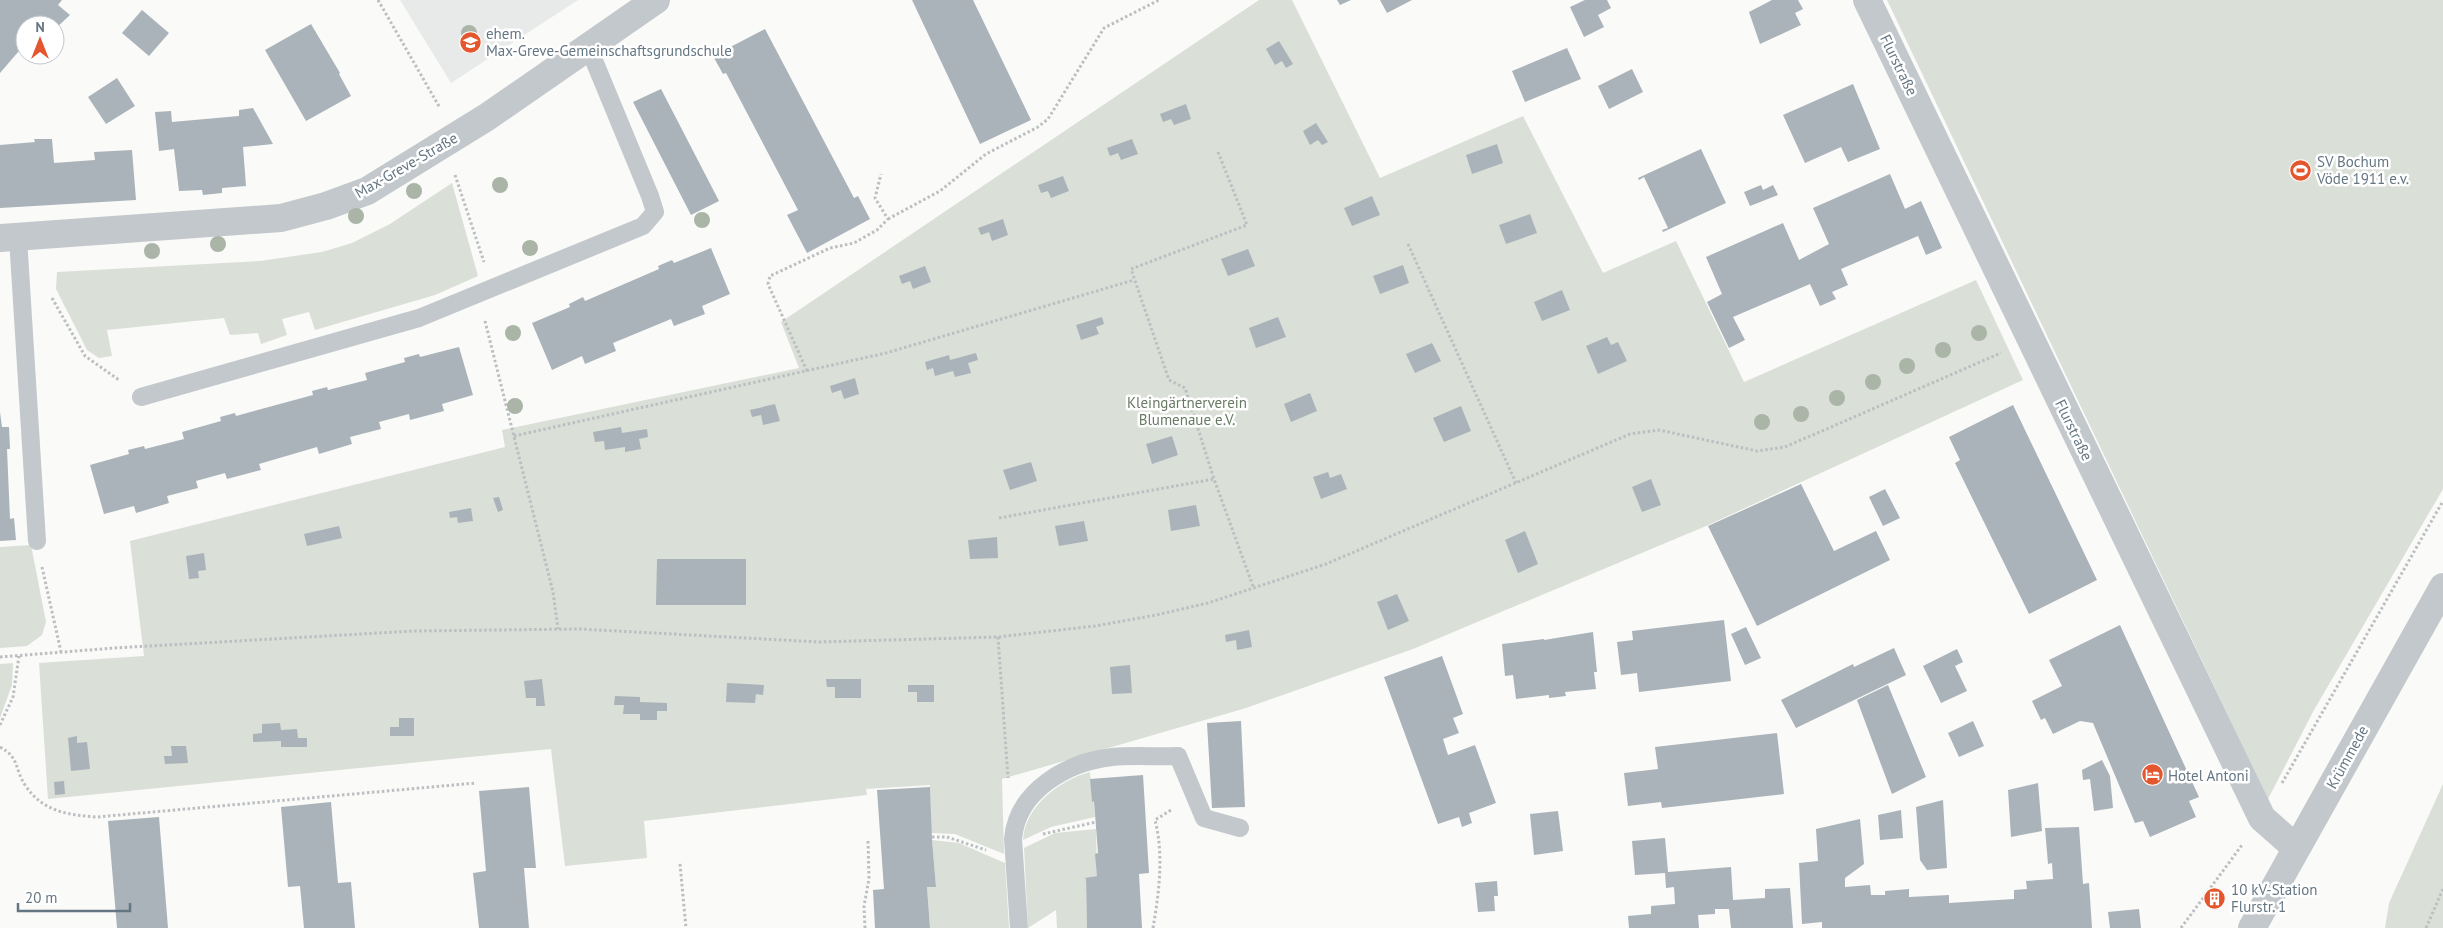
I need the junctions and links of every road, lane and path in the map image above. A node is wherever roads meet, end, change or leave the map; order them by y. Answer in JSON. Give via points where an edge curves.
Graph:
{"nodes":[{"id":1,"x":378,"y":0,"type":"edge"},
{"id":2,"x":656,"y":0,"type":"edge"},
{"id":3,"x":1159,"y":0,"type":"edge"},
{"id":4,"x":1868,"y":0,"type":"edge"},
{"id":5,"x":588,"y":46,"type":"junction"},
{"id":6,"x":456,"y":136,"type":"junction"},
{"id":7,"x":1218,"y":152,"type":"dead end"},
{"id":8,"x":881,"y":174,"type":"dead end"},
{"id":9,"x":888,"y":220,"type":"junction"},
{"id":10,"x":9,"y":238,"type":"edge"},
{"id":11,"x":1408,"y":244,"type":"dead end"},
{"id":12,"x":1134,"y":280,"type":"junction"},
{"id":13,"x":485,"y":292,"type":"junction"},
{"id":14,"x":50,"y":295,"type":"dead end"},
{"id":15,"x":2031,"y":340,"type":"junction"},
{"id":16,"x":807,"y":371,"type":"junction"},
{"id":17,"x":142,"y":397,"type":"joint"},
{"id":18,"x":514,"y":436,"type":"junction"},
{"id":19,"x":1214,"y":478,"type":"junction"},
{"id":20,"x":1516,"y":483,"type":"junction"},
{"id":21,"x":2443,"y":501,"type":"edge"},
{"id":22,"x":999,"y":518,"type":"dead end"},
{"id":23,"x":37,"y":541,"type":"joint"},
{"id":24,"x":2443,"y":587,"type":"edge"},
{"id":25,"x":1254,"y":589,"type":"junction"},
{"id":26,"x":558,"y":628,"type":"junction"},
{"id":27,"x":998,"y":637,"type":"junction"},
{"id":28,"x":61,"y":652,"type":"junction"},
{"id":29,"x":19,"y":656,"type":"junction"},
{"id":30,"x":0,"y":657,"type":"edge"},
{"id":31,"x":0,"y":725,"type":"edge"},
{"id":32,"x":0,"y":747,"type":"edge"},
{"id":33,"x":476,"y":783,"type":"dead end"},
{"id":34,"x":1194,"y":795,"type":"junction"},
{"id":35,"x":1018,"y":814,"type":"junction"},
{"id":36,"x":2262,"y":818,"type":"junction"},
{"id":37,"x":1096,"y":822,"type":"dead end"},
{"id":38,"x":1240,"y":828,"type":"dead end"},
{"id":39,"x":932,"y":836,"type":"dead end"},
{"id":40,"x":868,"y":840,"type":"dead end"},
{"id":41,"x":2296,"y":848,"type":"junction"},
{"id":42,"x":1014,"y":856,"type":"junction"},
{"id":43,"x":680,"y":864,"type":"dead end"},
{"id":44,"x":2443,"y":889,"type":"edge"},
{"id":45,"x":686,"y":928,"type":"edge"},
{"id":46,"x":866,"y":928,"type":"edge"},
{"id":47,"x":1018,"y":928,"type":"edge"},
{"id":48,"x":1153,"y":928,"type":"edge"},
{"id":49,"x":2181,"y":928,"type":"edge"},
{"id":50,"x":2252,"y":928,"type":"edge"},
{"id":51,"x":2426,"y":928,"type":"edge"}],
"edges":[{"from":1,"to":6,"type":"path"},
{"from":2,"to":5,"type":"street","name":"Max-Greve-Straße"},
{"from":3,"to":9,"type":"path","via":[[1104,28],[1048,119],[979,159],[940,191]]},
{"from":4,"to":15,"type":"street","name":"Flurstraße"},
{"from":5,"to":6,"type":"street","name":"Max-Greve-Straße"},
{"from":5,"to":13,"type":"lane","via":[[655,212],[642,226]]},
{"from":6,"to":10,"type":"street","name":"Max-Greve-Straße","via":[[367,191],[281,218]]},
{"from":6,"to":13,"type":"path","via":[[455,175]]},
{"from":7,"to":12,"type":"path","via":[[1247,225],[1131,269]]},
{"from":8,"to":9,"type":"path","via":[[875,198]]},
{"from":9,"to":16,"type":"path","via":[[854,242],[830,248],[770,276],[768,284]]},
{"from":10,"to":23,"type":"lane"},
{"from":11,"to":20,"type":"path"},
{"from":12,"to":16,"type":"path","via":[[886,353]]},
{"from":12,"to":19,"type":"path","via":[[1169,380],[1185,388]]},
{"from":13,"to":17,"type":"lane","via":[[419,318]]},
{"from":13,"to":18,"type":"path"},
{"from":14,"to":17,"type":"path","via":[[85,356]]},
{"from":15,"to":20,"type":"path","via":[[1785,447],[1757,451],[1660,430],[1644,430]]},
{"from":15,"to":36,"type":"street","name":"Flurstraße"},
{"from":16,"to":18,"type":"path"},
{"from":18,"to":26,"type":"path","via":[[553,592]]},
{"from":19,"to":22,"type":"path"},
{"from":19,"to":25,"type":"path"},
{"from":20,"to":25,"type":"path","via":[[1326,564]]},
{"from":21,"to":36,"type":"path"},
{"from":23,"to":28,"type":"path"},
{"from":24,"to":41,"type":"street","name":"Krümmede"},
{"from":25,"to":27,"type":"path","via":[[1156,616]]},
{"from":26,"to":27,"type":"path","via":[[819,642]]},
{"from":26,"to":28,"type":"path","via":[[330,635]]},
{"from":27,"to":35,"type":"path","via":[[1010,801]]},
{"from":28,"to":29,"type":"path"},
{"from":29,"to":30,"type":"path"},
{"from":29,"to":31,"type":"path","via":[[13,697]]},
{"from":32,"to":33,"type":"path","via":[[12,754],[25,785],[47,807],[68,815],[97,817]]},
{"from":34,"to":35,"type":"lane","via":[[1178,756],[1111,758],[1057,775],[1034,793]]},
{"from":34,"to":38,"type":"lane","via":[[1204,818]]},
{"from":34,"to":48,"type":"path","via":[[1154,820],[1160,866]]},
{"from":35,"to":42,"type":"lane","via":[[1014,826]]},
{"from":36,"to":41,"type":"street","name":"Flurstraße"},
{"from":36,"to":49,"type":"path"},
{"from":37,"to":42,"type":"path","via":[[1055,830]]},
{"from":39,"to":42,"type":"path","via":[[947,836]]},
{"from":40,"to":46,"type":"path"},
{"from":41,"to":50,"type":"street","name":"Krümmede"},
{"from":42,"to":47,"type":"lane"},
{"from":43,"to":45,"type":"path"},
{"from":44,"to":51,"type":"path"}]}
